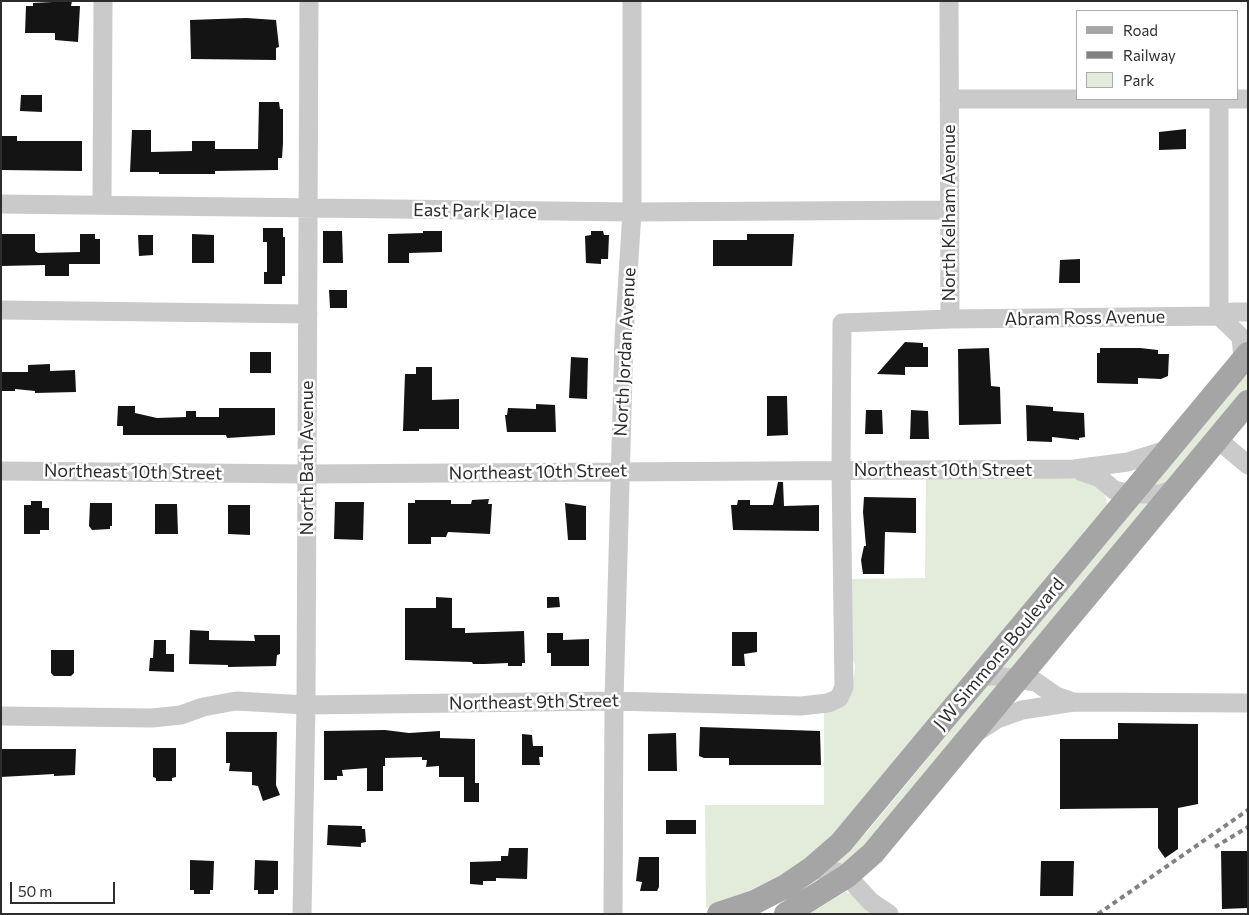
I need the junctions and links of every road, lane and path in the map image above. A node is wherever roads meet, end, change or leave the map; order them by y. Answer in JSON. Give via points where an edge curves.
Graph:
{"nodes":[{"id":1,"x":103,"y":1,"type":"edge"},
{"id":2,"x":309,"y":1,"type":"edge"},
{"id":3,"x":632,"y":1,"type":"edge"},
{"id":4,"x":949,"y":1,"type":"edge"},
{"id":5,"x":949,"y":99,"type":"junction"},
{"id":6,"x":1076,"y":99,"type":"edge"},
{"id":7,"x":1219,"y":100,"type":"edge"},
{"id":8,"x":1248,"y":100,"type":"edge"},
{"id":9,"x":1,"y":204,"type":"edge"},
{"id":10,"x":102,"y":204,"type":"junction"},
{"id":11,"x":309,"y":209,"type":"junction"},
{"id":12,"x":949,"y":210,"type":"junction"},
{"id":13,"x":632,"y":212,"type":"junction"},
{"id":14,"x":1,"y":310,"type":"edge"},
{"id":15,"x":1248,"y":312,"type":"edge"},
{"id":16,"x":308,"y":314,"type":"junction"},
{"id":17,"x":1219,"y":316,"type":"junction"},
{"id":18,"x":950,"y":319,"type":"junction"},
{"id":19,"x":1245,"y":356,"type":"edge"},
{"id":20,"x":1248,"y":402,"type":"edge"},
{"id":21,"x":1218,"y":439,"type":"junction"},
{"id":22,"x":1169,"y":448,"type":"junction"},
{"id":23,"x":1248,"y":464,"type":"edge"},
{"id":24,"x":1074,"y":469,"type":"junction"},
{"id":25,"x":620,"y":470,"type":"junction"},
{"id":26,"x":841,"y":470,"type":"junction"},
{"id":27,"x":1,"y":471,"type":"edge"},
{"id":28,"x":306,"y":474,"type":"junction"},
{"id":29,"x":1177,"y":488,"type":"junction"},
{"id":30,"x":1132,"y":494,"type":"junction"},
{"id":31,"x":981,"y":676,"type":"junction"},
{"id":32,"x":1017,"y":680,"type":"junction"},
{"id":33,"x":614,"y":701,"type":"junction"},
{"id":34,"x":1082,"y":702,"type":"junction"},
{"id":35,"x":1248,"y":703,"type":"edge"},
{"id":36,"x":306,"y":705,"type":"junction"},
{"id":37,"x":1,"y":716,"type":"edge"},
{"id":38,"x":967,"y":740,"type":"junction"},
{"id":39,"x":811,"y":869,"type":"junction"},
{"id":40,"x":847,"y":876,"type":"junction"},
{"id":41,"x":302,"y":914,"type":"edge"},
{"id":42,"x":613,"y":914,"type":"edge"},
{"id":43,"x":719,"y":914,"type":"edge"},
{"id":44,"x":786,"y":914,"type":"edge"},
{"id":45,"x":888,"y":914,"type":"edge"}],
"edges":[{"from":1,"to":10,"type":"street"},
{"from":2,"to":11,"type":"street","name":"North Bath Avenue"},
{"from":3,"to":13,"type":"street","name":"North Jordan Avenue"},
{"from":4,"to":5,"type":"street","name":"North Kelham Avenue"},
{"from":5,"to":6,"type":"street"},
{"from":5,"to":12,"type":"street","name":"North Kelham Avenue"},
{"from":7,"to":8,"type":"street"},
{"from":7,"to":17,"type":"street"},
{"from":9,"to":10,"type":"street","name":"East Park Place"},
{"from":10,"to":11,"type":"street","name":"East Park Place"},
{"from":11,"to":13,"type":"street","name":"East Park Place"},
{"from":11,"to":16,"type":"street","name":"North Bath Avenue"},
{"from":12,"to":13,"type":"street","name":"East Park Place"},
{"from":12,"to":18,"type":"street","name":"North Kelham Avenue"},
{"from":13,"to":25,"type":"street","name":"North Jordan Avenue"},
{"from":14,"to":16,"type":"street"},
{"from":15,"to":17,"type":"street","name":"Abram Ross Avenue"},
{"from":16,"to":28,"type":"street","name":"North Bath Avenue"},
{"from":17,"to":18,"type":"street","name":"Abram Ross Avenue"},
{"from":17,"to":19,"type":"street","via":[[1241,337]]},
{"from":18,"to":26,"type":"street","name":"North Kelham Avenue","via":[[842,323]]},
{"from":19,"to":22,"type":"main road","name":"J W Simmons Boulevard"},
{"from":20,"to":21,"type":"main road","name":"J W Simmons Boulevard"},
{"from":21,"to":23,"type":"street"},
{"from":21,"to":29,"type":"main road","name":"J W Simmons Boulevard"},
{"from":22,"to":24,"type":"street","name":"Northeast 10th Street","via":[[1128,462]]},
{"from":22,"to":30,"type":"main road","name":"J W Simmons Boulevard"},
{"from":24,"to":26,"type":"street","name":"Northeast 10th Street"},
{"from":24,"to":30,"type":"street","name":"Northeast 10th Street","via":[[1100,478],[1114,490]]},
{"from":25,"to":26,"type":"street","name":"Northeast 10th Street"},
{"from":25,"to":28,"type":"street","name":"Northeast 10th Street"},
{"from":25,"to":33,"type":"street","name":"North Jordan Avenue"},
{"from":26,"to":33,"type":"street","name":"Northeast 9th Street","via":[[844,687],[839,698],[828,703],[801,706]]},
{"from":27,"to":28,"type":"street","name":"Northeast 10th Street"},
{"from":28,"to":36,"type":"street","name":"North Bath Avenue"},
{"from":29,"to":30,"type":"street","name":"Northeast 10th Street","via":[[1160,494]]},
{"from":29,"to":32,"type":"main road","name":"J W Simmons Boulevard"},
{"from":30,"to":31,"type":"main road","name":"J W Simmons Boulevard"},
{"from":31,"to":32,"type":"street"},
{"from":31,"to":39,"type":"main road","name":"J W Simmons Boulevard","via":[[853,830]]},
{"from":32,"to":34,"type":"street","via":[[1036,682],[1056,696]]},
{"from":32,"to":38,"type":"main road","name":"J W Simmons Boulevard"},
{"from":33,"to":36,"type":"street","name":"Northeast 9th Street"},
{"from":33,"to":42,"type":"street","name":"North Jordan Avenue"},
{"from":34,"to":35,"type":"street"},
{"from":34,"to":38,"type":"street","via":[[1007,714]]},
{"from":36,"to":37,"type":"street","name":"Northeast 9th Street","via":[[236,701],[203,706],[181,715],[152,718]]},
{"from":36,"to":41,"type":"street","name":"North Bath Avenue"},
{"from":38,"to":40,"type":"main road","name":"J W Simmons Boulevard","via":[[873,853]]},
{"from":39,"to":40,"type":"street"},
{"from":39,"to":43,"type":"main road","name":"J W Simmons Boulevard","via":[[772,894]]},
{"from":40,"to":44,"type":"main road","name":"J W Simmons Boulevard"},
{"from":40,"to":45,"type":"street","via":[[871,902]]}]}
